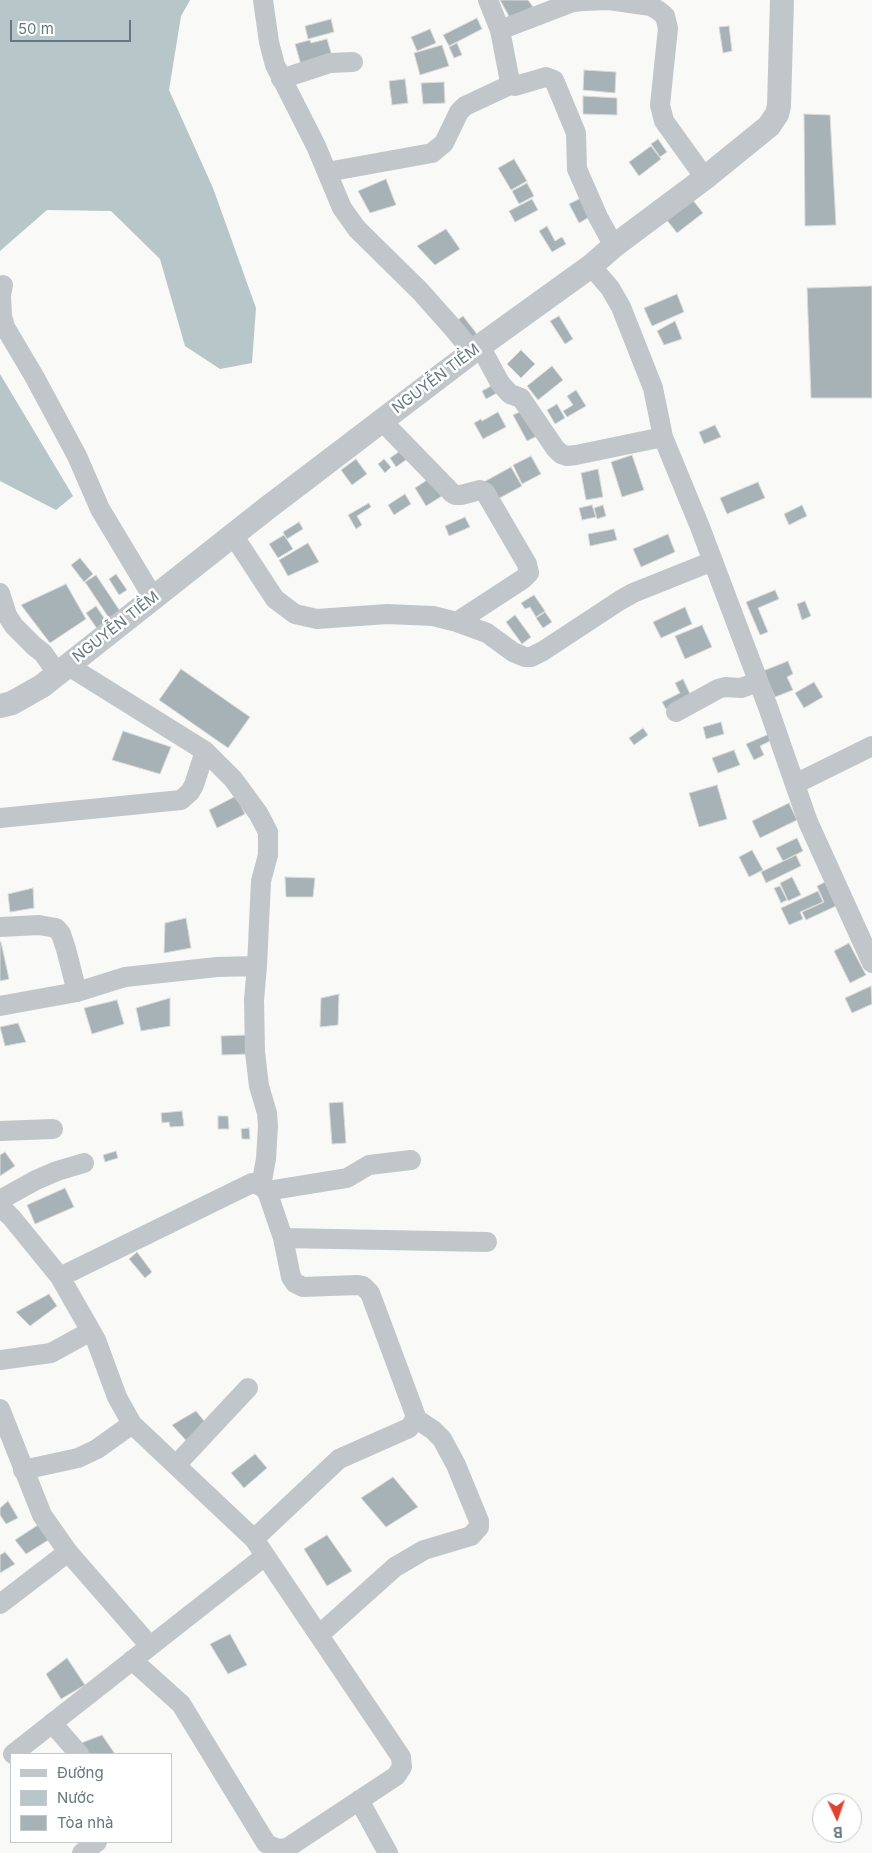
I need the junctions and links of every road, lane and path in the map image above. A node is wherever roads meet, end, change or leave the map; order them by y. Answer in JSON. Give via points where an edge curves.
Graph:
{"nodes":[{"id":1,"x":263,"y":0,"type":"edge"},
{"id":2,"x":488,"y":0,"type":"edge"},
{"id":3,"x":782,"y":0,"type":"edge"},
{"id":4,"x":666,"y":8,"type":"edge"},
{"id":5,"x":500,"y":30,"type":"junction"},
{"id":6,"x":353,"y":62,"type":"dead end"},
{"id":7,"x":281,"y":79,"type":"junction"},
{"id":8,"x":512,"y":84,"type":"junction"},
{"id":9,"x":326,"y":172,"type":"junction"},
{"id":10,"x":705,"y":178,"type":"junction"},
{"id":11,"x":614,"y":246,"type":"junction"},
{"id":12,"x":591,"y":266,"type":"junction"},
{"id":13,"x":3,"y":285,"type":"dead end"},
{"id":14,"x":476,"y":349,"type":"junction"},
{"id":15,"x":382,"y":421,"type":"junction"},
{"id":16,"x":663,"y":438,"type":"junction"},
{"id":17,"x":233,"y":536,"type":"junction"},
{"id":18,"x":713,"y":561,"type":"junction"},
{"id":19,"x":0,"y":593,"type":"edge"},
{"id":20,"x":154,"y":599,"type":"junction"},
{"id":21,"x":457,"y":622,"type":"junction"},
{"id":22,"x":62,"y":669,"type":"junction"},
{"id":23,"x":758,"y":682,"type":"junction"},
{"id":24,"x":0,"y":706,"type":"edge"},
{"id":25,"x":676,"y":712,"type":"dead end"},
{"id":26,"x":872,"y":746,"type":"edge"},
{"id":27,"x":205,"y":751,"type":"junction"},
{"id":28,"x":795,"y":784,"type":"junction"},
{"id":29,"x":0,"y":818,"type":"edge"},
{"id":30,"x":0,"y":927,"type":"edge"},
{"id":31,"x":872,"y":964,"type":"edge"},
{"id":32,"x":257,"y":966,"type":"junction"},
{"id":33,"x":77,"y":992,"type":"junction"},
{"id":34,"x":0,"y":1006,"type":"edge"},
{"id":35,"x":53,"y":1129,"type":"dead end"},
{"id":36,"x":0,"y":1131,"type":"edge"},
{"id":37,"x":411,"y":1160,"type":"dead end"},
{"id":38,"x":84,"y":1163,"type":"dead end"},
{"id":39,"x":264,"y":1188,"type":"junction"},
{"id":40,"x":0,"y":1200,"type":"edge"},
{"id":41,"x":0,"y":1206,"type":"edge"},
{"id":42,"x":283,"y":1238,"type":"junction"},
{"id":43,"x":487,"y":1242,"type":"dead end"},
{"id":44,"x":60,"y":1277,"type":"junction"},
{"id":45,"x":91,"y":1331,"type":"junction"},
{"id":46,"x":0,"y":1360,"type":"edge"},
{"id":47,"x":248,"y":1388,"type":"dead end"},
{"id":48,"x":0,"y":1410,"type":"edge"},
{"id":49,"x":415,"y":1418,"type":"junction"},
{"id":50,"x":132,"y":1424,"type":"junction"},
{"id":51,"x":176,"y":1465,"type":"junction"},
{"id":52,"x":23,"y":1470,"type":"junction"},
{"id":53,"x":254,"y":1539,"type":"junction"},
{"id":54,"x":68,"y":1552,"type":"junction"},
{"id":55,"x":265,"y":1556,"type":"junction"},
{"id":56,"x":0,"y":1604,"type":"edge"},
{"id":57,"x":319,"y":1635,"type":"junction"},
{"id":58,"x":150,"y":1646,"type":"junction"},
{"id":59,"x":132,"y":1660,"type":"junction"},
{"id":60,"x":52,"y":1724,"type":"junction"},
{"id":61,"x":15,"y":1753,"type":"edge"},
{"id":62,"x":78,"y":1753,"type":"edge"},
{"id":63,"x":359,"y":1800,"type":"junction"},
{"id":64,"x":96,"y":1843,"type":"edge"},
{"id":65,"x":82,"y":1853,"type":"edge"},
{"id":66,"x":388,"y":1853,"type":"edge"}],
"edges":[{"from":1,"to":7,"type":"street","via":[[268,42]]},
{"from":2,"to":5,"type":"street"},
{"from":3,"to":10,"type":"street","name":"NGUYỄN TIỀM","via":[[777,114],[769,126]]},
{"from":4,"to":5,"type":"street","via":[[609,0],[573,2]]},
{"from":4,"to":10,"type":"street","via":[[668,28],[660,105],[662,114]]},
{"from":5,"to":8,"type":"street","via":[[508,78]]},
{"from":6,"to":7,"type":"street","via":[[330,63]]},
{"from":7,"to":9,"type":"street"},
{"from":8,"to":9,"type":"street","via":[[465,106],[444,143],[432,153]]},
{"from":8,"to":11,"type":"street","via":[[519,86],[546,77],[554,80],[576,133],[577,169]]},
{"from":9,"to":14,"type":"street","via":[[352,223]]},
{"from":10,"to":11,"type":"street","name":"NGUYỄN TIỀM"},
{"from":11,"to":12,"type":"street","name":"NGUYỄN TIỀM"},
{"from":12,"to":14,"type":"street","name":"NGUYỄN TIỀM"},
{"from":12,"to":16,"type":"street","via":[[622,307],[653,388]]},
{"from":13,"to":20,"type":"street","via":[[5,327],[77,456],[100,509]]},
{"from":14,"to":15,"type":"street","name":"NGUYỄN TIỀM"},
{"from":14,"to":16,"type":"street","via":[[510,394],[522,398],[561,454],[576,455]]},
{"from":15,"to":17,"type":"street","name":"NGUYỄN TIỀM"},
{"from":15,"to":21,"type":"street","via":[[455,496],[480,490],[485,492],[527,564],[529,573],[523,579]]},
{"from":16,"to":18,"type":"street"},
{"from":17,"to":20,"type":"street","name":"NGUYỄN TIỀM"},
{"from":17,"to":21,"type":"street","via":[[275,598],[295,614],[317,619],[405,614]]},
{"from":18,"to":21,"type":"street","via":[[633,593],[532,657],[520,656],[487,633]]},
{"from":18,"to":23,"type":"street"},
{"from":19,"to":22,"type":"street","via":[[7,616],[14,626]]},
{"from":20,"to":22,"type":"street","name":"NGUYỄN TIỀM"},
{"from":22,"to":24,"type":"street","name":"NGUYỄN TIỀM","via":[[42,686]]},
{"from":22,"to":27,"type":"street"},
{"from":23,"to":25,"type":"street","via":[[741,688],[725,687]]},
{"from":23,"to":28,"type":"street"},
{"from":26,"to":28,"type":"street"},
{"from":27,"to":29,"type":"street","via":[[194,785],[180,800]]},
{"from":27,"to":32,"type":"street","via":[[233,779],[268,832],[268,855],[261,881]]},
{"from":28,"to":31,"type":"street","via":[[818,846]]},
{"from":30,"to":33,"type":"street","via":[[56,928],[66,949]]},
{"from":32,"to":33,"type":"street","via":[[125,977]]},
{"from":32,"to":39,"type":"street","via":[[255,1052],[268,1126]]},
{"from":33,"to":34,"type":"street"},
{"from":35,"to":36,"type":"street"},
{"from":37,"to":39,"type":"street","via":[[369,1165],[348,1178]]},
{"from":38,"to":40,"type":"street","via":[[50,1174]]},
{"from":39,"to":42,"type":"street"},
{"from":39,"to":44,"type":"street","via":[[249,1184]]},
{"from":41,"to":44,"type":"street"},
{"from":42,"to":43,"type":"street"},
{"from":42,"to":49,"type":"street","via":[[291,1277],[298,1286],[358,1285],[370,1293]]},
{"from":44,"to":45,"type":"street"},
{"from":45,"to":46,"type":"street","via":[[52,1353]]},
{"from":45,"to":50,"type":"street","via":[[117,1397]]},
{"from":47,"to":51,"type":"street"},
{"from":48,"to":52,"type":"street"},
{"from":49,"to":53,"type":"street","via":[[409,1428],[339,1459]]},
{"from":49,"to":57,"type":"street","via":[[442,1439],[456,1465],[479,1527],[471,1536],[424,1550],[395,1567]]},
{"from":50,"to":51,"type":"street"},
{"from":50,"to":52,"type":"street","via":[[97,1449],[78,1458]]},
{"from":51,"to":53,"type":"street"},
{"from":52,"to":54,"type":"street","via":[[42,1514]]},
{"from":53,"to":55,"type":"street"},
{"from":54,"to":56,"type":"street"},
{"from":54,"to":58,"type":"street"},
{"from":55,"to":57,"type":"street"},
{"from":55,"to":58,"type":"street"},
{"from":57,"to":63,"type":"street","via":[[401,1757],[402,1768],[396,1776]]},
{"from":58,"to":59,"type":"street"},
{"from":59,"to":60,"type":"street"},
{"from":59,"to":63,"type":"street","via":[[182,1704],[270,1846],[287,1848]]},
{"from":60,"to":61,"type":"street"},
{"from":60,"to":62,"type":"street"},
{"from":63,"to":66,"type":"street"},
{"from":64,"to":65,"type":"street"}]}
